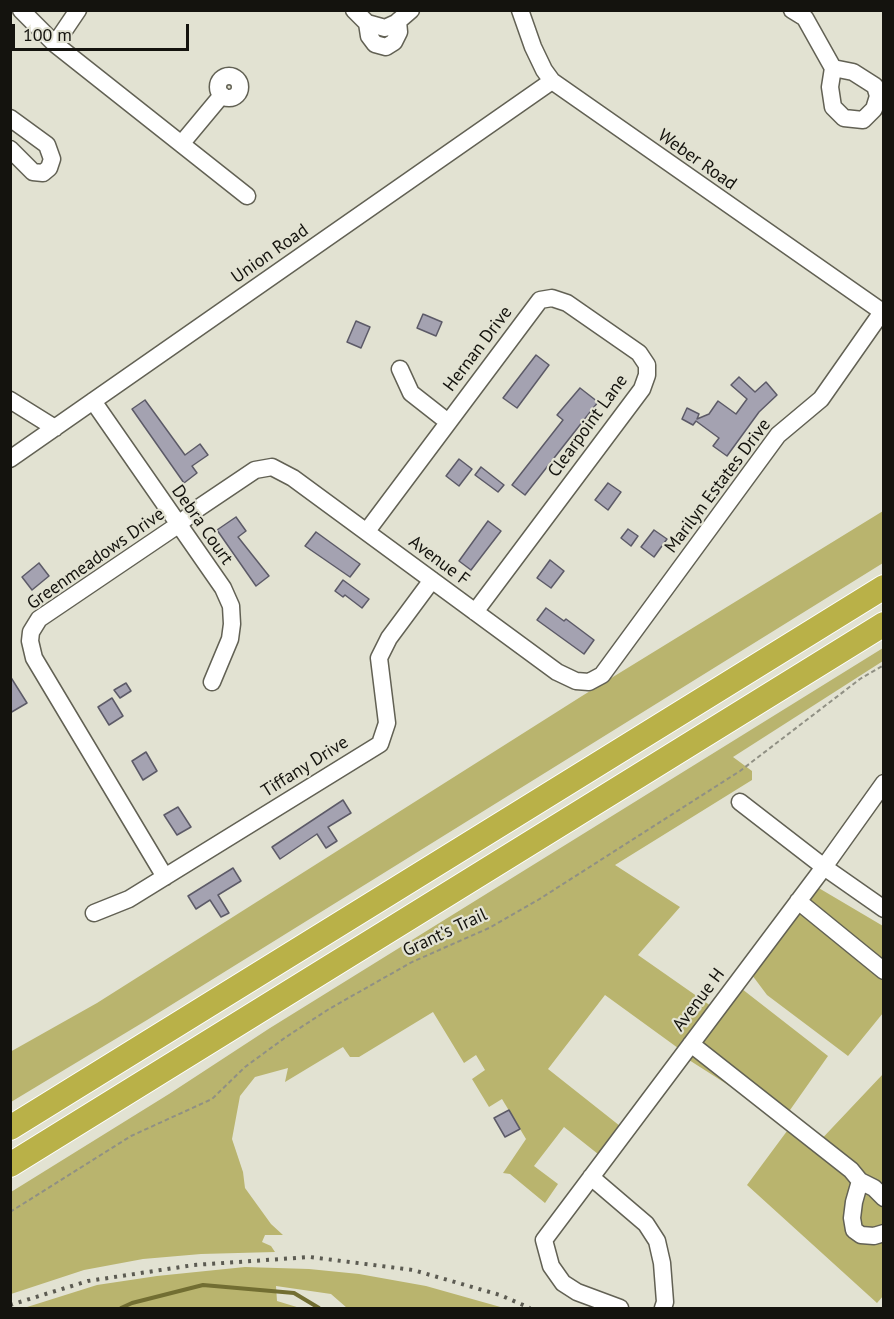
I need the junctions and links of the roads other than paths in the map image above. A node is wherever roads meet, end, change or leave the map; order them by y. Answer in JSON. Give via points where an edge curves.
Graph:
{"nodes":[{"id":1,"x":21,"y":10,"type":"edge"},
{"id":2,"x":78,"y":10,"type":"edge"},
{"id":3,"x":354,"y":10,"type":"edge"},
{"id":4,"x":520,"y":10,"type":"edge"},
{"id":5,"x":792,"y":10,"type":"edge"},
{"id":6,"x":398,"y":20,"type":"edge"},
{"id":7,"x":55,"y":44,"type":"junction"},
{"id":8,"x":833,"y":68,"type":"dead end"},
{"id":9,"x":552,"y":81,"type":"junction"},
{"id":10,"x":222,"y":95,"type":"dead end"},
{"id":11,"x":10,"y":118,"type":"edge"},
{"id":12,"x":182,"y":143,"type":"junction"},
{"id":13,"x":10,"y":149,"type":"edge"},
{"id":14,"x":247,"y":196,"type":"dead end"},
{"id":15,"x":540,"y":300,"type":"joint"},
{"id":16,"x":883,"y":313,"type":"edge"},
{"id":17,"x":400,"y":369,"type":"dead end"},
{"id":18,"x":10,"y":400,"type":"edge"},
{"id":19,"x":93,"y":401,"type":"junction"},
{"id":20,"x":448,"y":422,"type":"junction"},
{"id":21,"x":55,"y":428,"type":"junction"},
{"id":22,"x":10,"y":459,"type":"edge"},
{"id":23,"x":272,"y":466,"type":"joint"},
{"id":24,"x":178,"y":525,"type":"junction"},
{"id":25,"x":367,"y":531,"type":"junction"},
{"id":26,"x":432,"y":580,"type":"junction"},
{"id":27,"x":884,"y":586,"type":"edge"},
{"id":28,"x":475,"y":612,"type":"junction"},
{"id":29,"x":884,"y":624,"type":"edge"},
{"id":30,"x":212,"y":682,"type":"dead end"},
{"id":31,"x":585,"y":683,"type":"joint"},
{"id":32,"x":884,"y":783,"type":"edge"},
{"id":33,"x":740,"y":802,"type":"dead end"},
{"id":34,"x":824,"y":867,"type":"junction"},
{"id":35,"x":165,"y":877,"type":"junction"},
{"id":36,"x":798,"y":901,"type":"junction"},
{"id":37,"x":884,"y":909,"type":"edge"},
{"id":38,"x":94,"y":914,"type":"dead end"},
{"id":39,"x":884,"y":971,"type":"edge"},
{"id":40,"x":692,"y":1044,"type":"junction"},
{"id":41,"x":10,"y":1128,"type":"edge"},
{"id":42,"x":10,"y":1165,"type":"edge"},
{"id":43,"x":591,"y":1177,"type":"junction"},
{"id":44,"x":860,"y":1181,"type":"junction"},
{"id":45,"x":884,"y":1198,"type":"edge"},
{"id":46,"x":884,"y":1233,"type":"edge"},
{"id":47,"x":620,"y":1308,"type":"edge"},
{"id":48,"x":663,"y":1308,"type":"edge"}],
"edges":[{"from":1,"to":7,"type":"street"},
{"from":2,"to":7,"type":"street"},
{"from":3,"to":6,"type":"street","via":[[367,23]]},
{"from":4,"to":9,"type":"street","name":"Weber Road"},
{"from":5,"to":8,"type":"street","via":[[805,18]]},
{"from":7,"to":12,"type":"street"},
{"from":9,"to":16,"type":"street","name":"Weber Road"},
{"from":9,"to":19,"type":"street","name":"Union Road"},
{"from":10,"to":12,"type":"street"},
{"from":11,"to":13,"type":"street","via":[[46,145],[52,159],[49,168],[43,173],[33,172]]},
{"from":12,"to":14,"type":"street"},
{"from":15,"to":20,"type":"street","name":"Hernan Drive"},
{"from":15,"to":28,"type":"street","name":"Clearpoint Lane","via":[[552,298],[567,303],[639,353],[647,365],[647,375],[642,389]]},
{"from":16,"to":31,"type":"street","name":"Marilyn Estates Drive","via":[[821,399],[778,435],[602,675]]},
{"from":17,"to":20,"type":"street","name":"Hernan Drive","via":[[411,393]]},
{"from":18,"to":21,"type":"street"},
{"from":19,"to":21,"type":"street","name":"Union Road"},
{"from":19,"to":24,"type":"street","name":"Debra Court"},
{"from":20,"to":25,"type":"street","name":"Hernan Drive"},
{"from":21,"to":22,"type":"street","name":"Union Road"},
{"from":23,"to":24,"type":"street","name":"Greenmeadows Drive","via":[[255,470]]},
{"from":23,"to":25,"type":"street","name":"Avenue F"},
{"from":24,"to":30,"type":"street","name":"Debra Court","via":[[223,588],[231,606],[230,639]]},
{"from":24,"to":35,"type":"street","name":"Greenmeadows Drive","via":[[39,619],[30,641],[34,658]]},
{"from":25,"to":26,"type":"street","name":"Avenue F"},
{"from":26,"to":28,"type":"street","name":"Avenue F"},
{"from":26,"to":35,"type":"street","name":"Tiffany Drive","via":[[379,658],[387,723],[380,744]]},
{"from":27,"to":41,"type":"highway"},
{"from":28,"to":31,"type":"street","name":"Avenue F","via":[[557,672]]},
{"from":29,"to":42,"type":"highway"},
{"from":32,"to":34,"type":"street","name":"Avenue H"},
{"from":33,"to":34,"type":"street"},
{"from":34,"to":36,"type":"street","name":"Avenue H"},
{"from":34,"to":37,"type":"street"},
{"from":35,"to":38,"type":"street","name":"Tiffany Drive"},
{"from":36,"to":39,"type":"street"},
{"from":36,"to":40,"type":"street","name":"Avenue H"},
{"from":40,"to":43,"type":"street","name":"Avenue H"},
{"from":40,"to":44,"type":"street","via":[[825,1148]]},
{"from":43,"to":47,"type":"street","name":"Avenue H","via":[[544,1240],[552,1266],[563,1283]]},
{"from":43,"to":48,"type":"street","via":[[646,1224],[657,1241],[662,1263]]},
{"from":44,"to":45,"type":"street"},
{"from":44,"to":46,"type":"street","via":[[852,1218],[854,1230],[861,1235]]}]}
